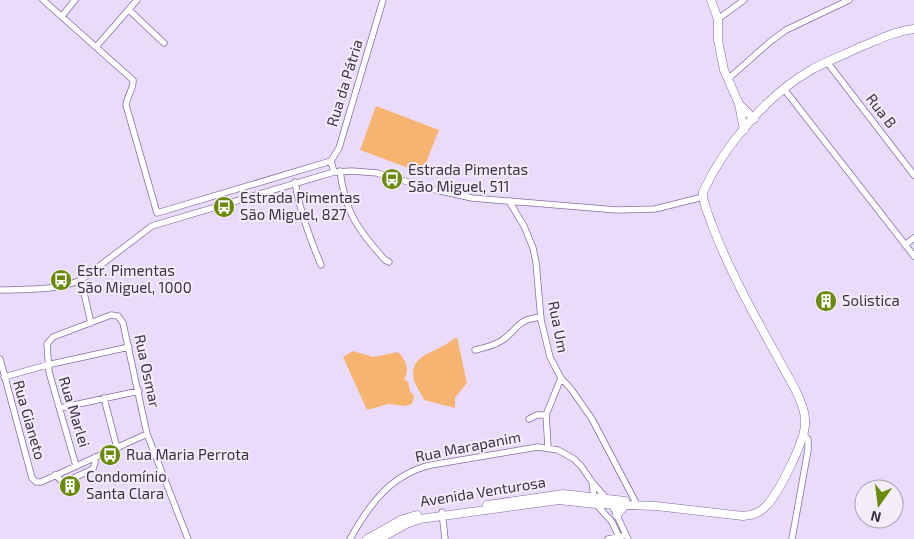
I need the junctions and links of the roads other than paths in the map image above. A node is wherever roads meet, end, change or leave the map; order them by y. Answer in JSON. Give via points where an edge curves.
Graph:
{"nodes":[{"id":1,"x":44,"y":0,"type":"edge"},
{"id":2,"x":75,"y":0,"type":"edge"},
{"id":3,"x":136,"y":0,"type":"edge"},
{"id":4,"x":383,"y":0,"type":"edge"},
{"id":5,"x":711,"y":0,"type":"edge"},
{"id":6,"x":744,"y":0,"type":"edge"},
{"id":7,"x":849,"y":0,"type":"edge"},
{"id":8,"x":128,"y":10,"type":"junction"},
{"id":9,"x":62,"y":16,"type":"junction"},
{"id":10,"x":718,"y":19,"type":"junction"},
{"id":11,"x":914,"y":29,"type":"edge"},
{"id":12,"x":164,"y":43,"type":"dead end"},
{"id":13,"x":96,"y":47,"type":"junction"},
{"id":14,"x":827,"y":62,"type":"junction"},
{"id":15,"x":728,"y":79,"type":"junction"},
{"id":16,"x":784,"y":89,"type":"junction"},
{"id":17,"x":739,"y":104,"type":"junction"},
{"id":18,"x":754,"y":119,"type":"junction"},
{"id":19,"x":744,"y":130,"type":"junction"},
{"id":20,"x":331,"y":161,"type":"junction"},
{"id":21,"x":337,"y":172,"type":"junction"},
{"id":22,"x":914,"y":175,"type":"edge"},
{"id":23,"x":296,"y":182,"type":"junction"},
{"id":24,"x":703,"y":197,"type":"junction"},
{"id":25,"x":508,"y":200,"type":"junction"},
{"id":26,"x":157,"y":213,"type":"junction"},
{"id":27,"x":152,"y":226,"type":"junction"},
{"id":28,"x":914,"y":238,"type":"edge"},
{"id":29,"x":905,"y":245,"type":"junction"},
{"id":30,"x":914,"y":256,"type":"edge"},
{"id":31,"x":388,"y":262,"type":"dead end"},
{"id":32,"x":321,"y":265,"type":"dead end"},
{"id":33,"x":81,"y":280,"type":"junction"},
{"id":34,"x":0,"y":290,"type":"edge"},
{"id":35,"x":541,"y":317,"type":"junction"},
{"id":36,"x":91,"y":323,"type":"junction"},
{"id":37,"x":129,"y":347,"type":"junction"},
{"id":38,"x":475,"y":350,"type":"dead end"},
{"id":39,"x":0,"y":359,"type":"edge"},
{"id":40,"x":47,"y":365,"type":"junction"},
{"id":41,"x":4,"y":377,"type":"junction"},
{"id":42,"x":561,"y":378,"type":"junction"},
{"id":43,"x":138,"y":391,"type":"junction"},
{"id":44,"x":104,"y":398,"type":"junction"},
{"id":45,"x":60,"y":408,"type":"junction"},
{"id":46,"x":546,"y":415,"type":"junction"},
{"id":47,"x":529,"y":419,"type":"dead end"},
{"id":48,"x":147,"y":434,"type":"junction"},
{"id":49,"x":804,"y":435,"type":"junction"},
{"id":50,"x":548,"y":447,"type":"junction"},
{"id":51,"x":117,"y":448,"type":"junction"},
{"id":52,"x":95,"y":457,"type":"junction"},
{"id":53,"x":76,"y":466,"type":"junction"},
{"id":54,"x":55,"y":475,"type":"junction"},
{"id":55,"x":592,"y":482,"type":"junction"},
{"id":56,"x":595,"y":501,"type":"junction"},
{"id":57,"x":610,"y":502,"type":"junction"},
{"id":58,"x":635,"y":502,"type":"junction"},
{"id":59,"x":624,"y":506,"type":"junction"},
{"id":60,"x":656,"y":506,"type":"junction"},
{"id":61,"x":442,"y":514,"type":"junction"},
{"id":62,"x":617,"y":515,"type":"junction"},
{"id":63,"x":357,"y":525,"type":"junction"},
{"id":64,"x":628,"y":537,"type":"edge"},
{"id":65,"x":620,"y":538,"type":"edge"},
{"id":66,"x":188,"y":539,"type":"edge"},
{"id":67,"x":350,"y":539,"type":"edge"},
{"id":68,"x":356,"y":539,"type":"edge"},
{"id":69,"x":367,"y":539,"type":"edge"},
{"id":70,"x":379,"y":539,"type":"edge"},
{"id":71,"x":446,"y":539,"type":"edge"},
{"id":72,"x":608,"y":539,"type":"edge"},
{"id":73,"x":792,"y":539,"type":"edge"}],
"edges":[{"from":1,"to":9,"type":"street"},
{"from":2,"to":9,"type":"street"},
{"from":3,"to":8,"type":"street"},
{"from":4,"to":20,"type":"street","name":"Rua da Pátria","via":[[339,148]]},
{"from":5,"to":10,"type":"street"},
{"from":6,"to":10,"type":"street"},
{"from":7,"to":15,"type":"street","via":[[786,30]]},
{"from":8,"to":12,"type":"street"},
{"from":8,"to":13,"type":"street"},
{"from":9,"to":13,"type":"street"},
{"from":10,"to":15,"type":"street","via":[[721,58]]},
{"from":11,"to":14,"type":"street","via":[[896,32]]},
{"from":13,"to":26,"type":"street","via":[[133,80],[126,104]]},
{"from":14,"to":16,"type":"street"},
{"from":14,"to":22,"type":"street","name":"Rua B"},
{"from":15,"to":17,"type":"street"},
{"from":16,"to":18,"type":"street"},
{"from":16,"to":29,"type":"street"},
{"from":17,"to":18,"type":"street"},
{"from":17,"to":19,"type":"street"},
{"from":18,"to":19,"type":"street"},
{"from":19,"to":24,"type":"street","via":[[723,157],[705,187]]},
{"from":20,"to":21,"type":"street"},
{"from":20,"to":26,"type":"street"},
{"from":21,"to":23,"type":"street"},
{"from":21,"to":25,"type":"street","via":[[377,173],[454,195]]},
{"from":21,"to":31,"type":"street","via":[[351,216],[365,238]]},
{"from":23,"to":27,"type":"street"},
{"from":23,"to":32,"type":"street","via":[[299,205]]},
{"from":24,"to":25,"type":"street","via":[[655,210],[637,211]]},
{"from":24,"to":49,"type":"street","via":[[728,265],[803,406]]},
{"from":25,"to":35,"type":"street","name":"Rua Um","via":[[533,248]]},
{"from":26,"to":27,"type":"street"},
{"from":27,"to":33,"type":"street"},
{"from":28,"to":29,"type":"street"},
{"from":29,"to":30,"type":"street"},
{"from":33,"to":34,"type":"street","via":[[53,288]]},
{"from":33,"to":36,"type":"street"},
{"from":35,"to":38,"type":"street","via":[[526,319],[502,341]]},
{"from":35,"to":42,"type":"street","name":"Rua Um","via":[[550,357]]},
{"from":36,"to":37,"type":"street","name":"Rua Osmar","via":[[111,315],[118,316],[124,323]]},
{"from":36,"to":40,"type":"street","via":[[50,339],[46,348]]},
{"from":37,"to":40,"type":"street"},
{"from":37,"to":43,"type":"street","name":"Rua Osmar"},
{"from":39,"to":41,"type":"street","name":"Rua Gianeto"},
{"from":40,"to":41,"type":"street"},
{"from":40,"to":45,"type":"street","name":"Rua Marlei"},
{"from":41,"to":54,"type":"street","name":"Rua Gianeto","via":[[32,478],[40,482]]},
{"from":42,"to":46,"type":"street"},
{"from":42,"to":58,"type":"street","name":"Rua Um","via":[[592,419]]},
{"from":43,"to":44,"type":"street"},
{"from":43,"to":48,"type":"street","name":"Rua Osmar"},
{"from":44,"to":45,"type":"street"},
{"from":44,"to":51,"type":"street"},
{"from":45,"to":53,"type":"street","name":"Rua Marlei"},
{"from":46,"to":47,"type":"street"},
{"from":46,"to":50,"type":"street"},
{"from":48,"to":51,"type":"street"},
{"from":48,"to":66,"type":"street","name":"Rua Osmar"},
{"from":49,"to":60,"type":"street","via":[[777,492],[760,511],[743,516]]},
{"from":49,"to":73,"type":"street","via":[[808,439],[808,450]]},
{"from":50,"to":55,"type":"street","name":"Rua Marapanim","via":[[574,459]]},
{"from":50,"to":63,"type":"street","name":"Rua Marapanim","via":[[524,448],[417,468],[386,488]]},
{"from":51,"to":52,"type":"street"},
{"from":52,"to":53,"type":"street"},
{"from":52,"to":54,"type":"street","via":[[93,468],[72,478],[62,481]]},
{"from":53,"to":54,"type":"street"},
{"from":55,"to":56,"type":"street","name":"Rua Marapanim"},
{"from":55,"to":57,"type":"street","name":"Rua Marapanim"},
{"from":56,"to":57,"type":"street","name":"Avenida Venturosa"},
{"from":56,"to":61,"type":"street","name":"Avenida Venturosa","via":[[553,494]]},
{"from":56,"to":65,"type":"street"},
{"from":57,"to":58,"type":"street"},
{"from":57,"to":59,"type":"street"},
{"from":57,"to":62,"type":"street","name":"Rua Marapanim"},
{"from":58,"to":60,"type":"street"},
{"from":59,"to":60,"type":"street"},
{"from":59,"to":62,"type":"street"},
{"from":61,"to":69,"type":"street","name":"Avenida Venturosa","via":[[403,519]]},
{"from":61,"to":70,"type":"street","name":"Avenida Venturosa","via":[[411,522]]},
{"from":61,"to":71,"type":"street"},
{"from":62,"to":64,"type":"street","name":"Rua Marapanim"},
{"from":63,"to":67,"type":"street","name":"Rua Marapanim"},
{"from":63,"to":68,"type":"street"},
{"from":64,"to":65,"type":"street"},
{"from":65,"to":72,"type":"street"}]}
